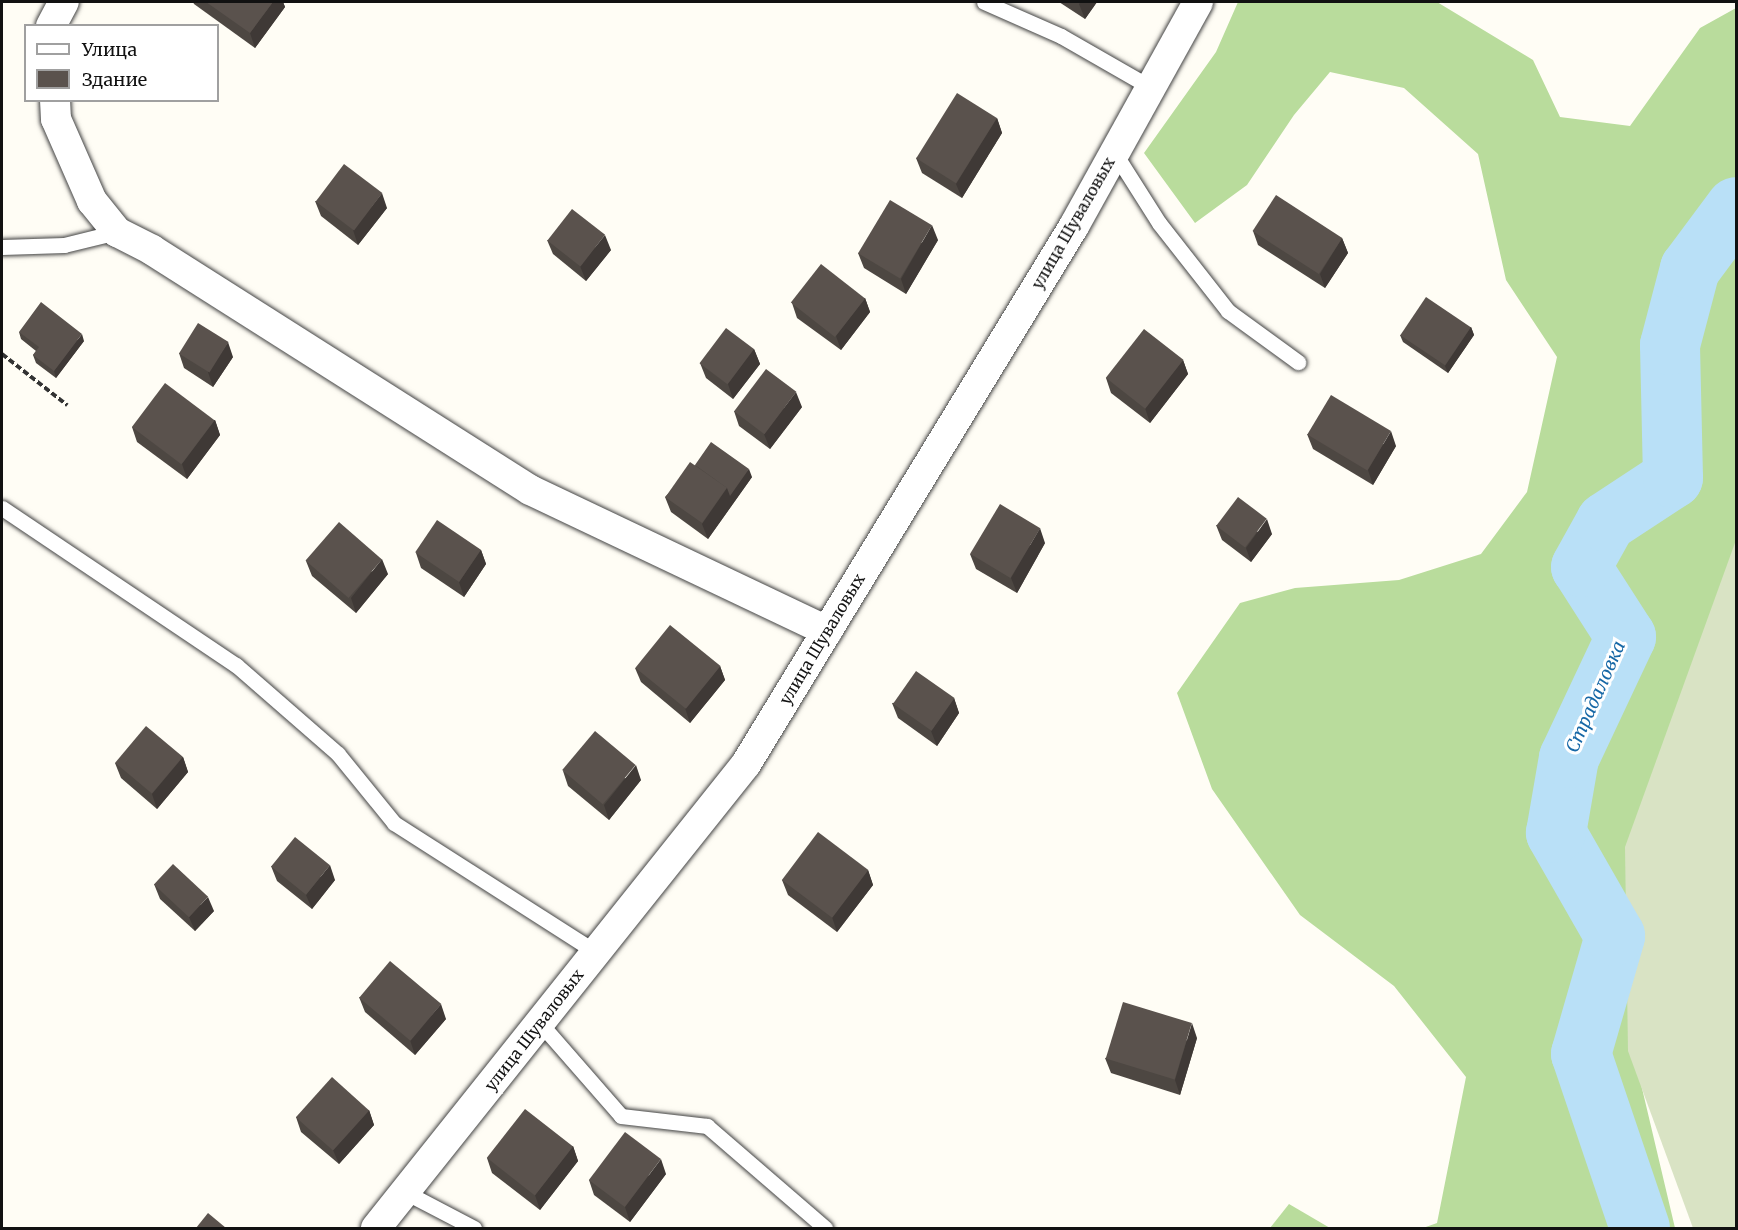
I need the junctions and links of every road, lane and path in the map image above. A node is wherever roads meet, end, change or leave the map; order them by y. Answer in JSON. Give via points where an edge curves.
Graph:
{"nodes":[{"id":1,"x":64,"y":2,"type":"edge"},
{"id":2,"x":984,"y":2,"type":"edge"},
{"id":3,"x":1198,"y":2,"type":"edge"},
{"id":4,"x":52,"y":24,"type":"edge"},
{"id":5,"x":1150,"y":87,"type":"junction"},
{"id":6,"x":55,"y":102,"type":"edge"},
{"id":7,"x":1114,"y":152,"type":"junction"},
{"id":8,"x":117,"y":232,"type":"junction"},
{"id":9,"x":2,"y":247,"type":"edge"},
{"id":10,"x":2,"y":354,"type":"edge"},
{"id":11,"x":1298,"y":362,"type":"dead end"},
{"id":12,"x":67,"y":405,"type":"dead end"},
{"id":13,"x":2,"y":508,"type":"edge"},
{"id":14,"x":827,"y":631,"type":"junction"},
{"id":15,"x":596,"y":952,"type":"junction"},
{"id":16,"x":540,"y":1023,"type":"junction"},
{"id":17,"x":405,"y":1192,"type":"junction"},
{"id":18,"x":376,"y":1228,"type":"edge"},
{"id":19,"x":474,"y":1228,"type":"edge"},
{"id":20,"x":825,"y":1228,"type":"edge"}],
"edges":[{"from":1,"to":4,"type":"street"},
{"from":2,"to":5,"type":"lane","via":[[1060,36]]},
{"from":3,"to":5,"type":"street","name":"улица Шуваловых"},
{"from":5,"to":7,"type":"street","name":"улица Шуваловых"},
{"from":6,"to":8,"type":"street","via":[[56,119],[92,201]]},
{"from":7,"to":11,"type":"lane","via":[[1159,223],[1228,311]]},
{"from":7,"to":14,"type":"street","name":"улица Шуваловых","via":[[1074,226]]},
{"from":8,"to":9,"type":"lane","via":[[64,245]]},
{"from":8,"to":14,"type":"street","via":[[152,250],[530,490]]},
{"from":10,"to":12,"type":"path"},
{"from":13,"to":15,"type":"lane","via":[[236,665],[338,754],[393,824]]},
{"from":14,"to":15,"type":"street","name":"улица Шуваловых","via":[[746,764]]},
{"from":15,"to":16,"type":"street","name":"улица Шуваловых"},
{"from":16,"to":17,"type":"street","name":"улица Шуваловых"},
{"from":16,"to":20,"type":"lane","via":[[621,1116],[707,1126]]},
{"from":17,"to":18,"type":"street","name":"улица Шуваловых"},
{"from":17,"to":19,"type":"lane"}]}
